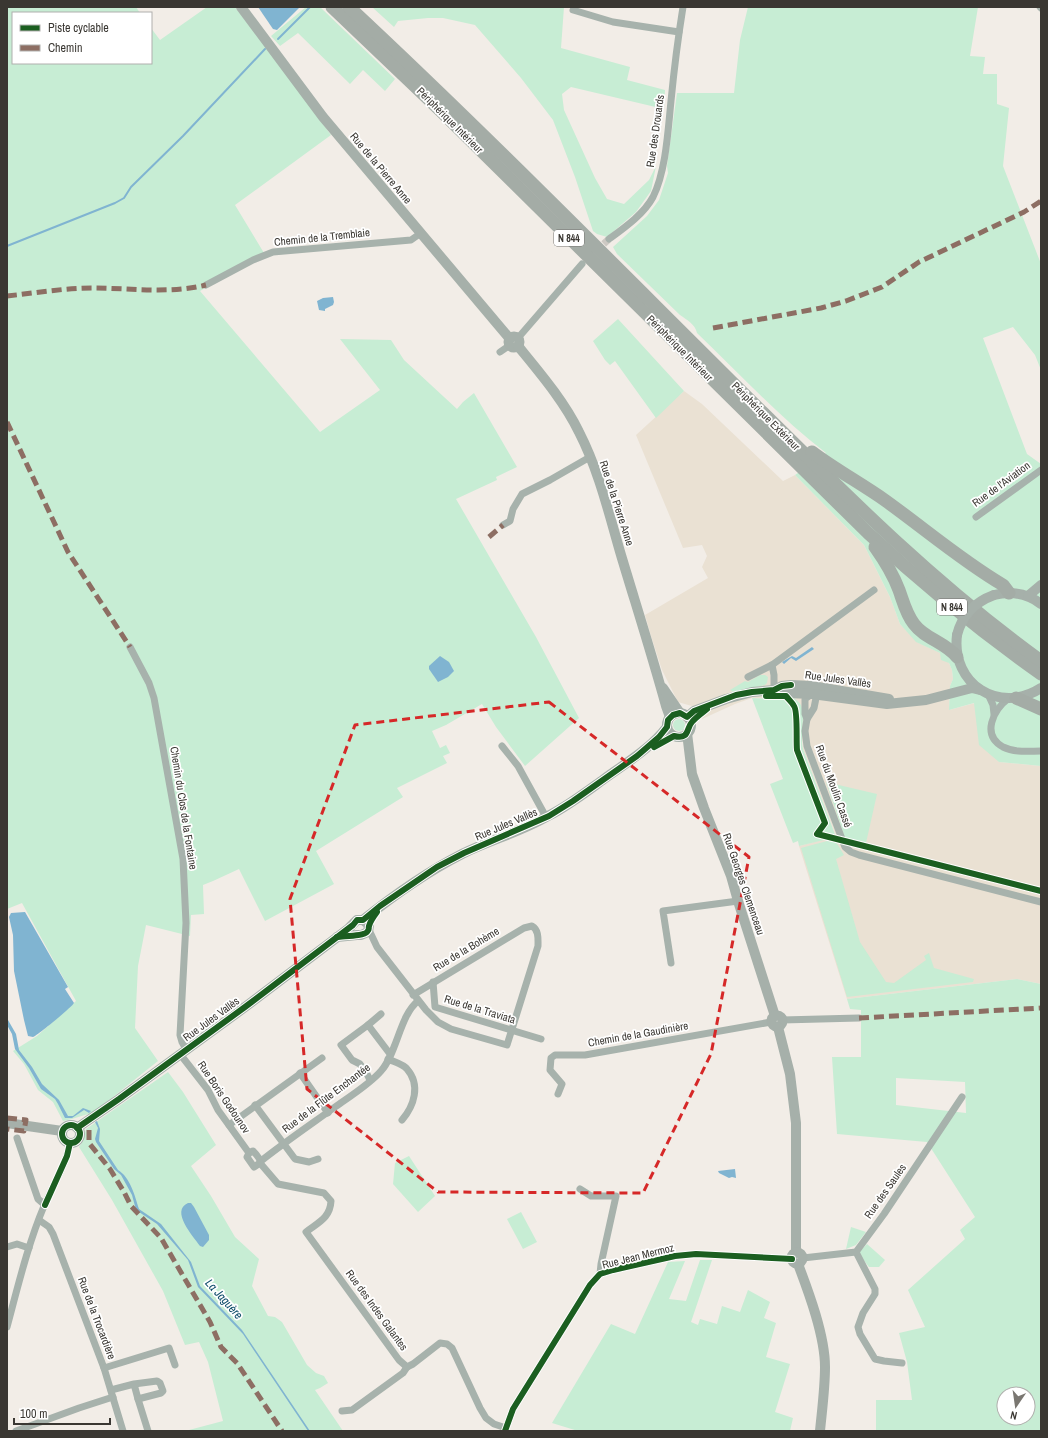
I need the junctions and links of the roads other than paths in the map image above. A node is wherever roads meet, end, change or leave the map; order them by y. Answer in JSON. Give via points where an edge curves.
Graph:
{"nodes":[{"id":1,"x":241,"y":7,"type":"edge"},
{"id":2,"x":332,"y":7,"type":"edge"},
{"id":3,"x":349,"y":7,"type":"edge"},
{"id":4,"x":683,"y":7,"type":"edge"},
{"id":5,"x":574,"y":10,"type":"dead end"},
{"id":6,"x":679,"y":32,"type":"junction"},
{"id":7,"x":421,"y":233,"type":"junction"},
{"id":8,"x":609,"y":239,"type":"tunnel mouth"},
{"id":9,"x":582,"y":264,"type":"dead end"},
{"id":10,"x":206,"y":285,"type":"dead end"},
{"id":11,"x":514,"y":342,"type":"junction"},
{"id":12,"x":500,"y":352,"type":"dead end"},
{"id":13,"x":776,"y":426,"type":"junction"},
{"id":14,"x":590,"y":457,"type":"junction"},
{"id":15,"x":1041,"y":470,"type":"edge"},
{"id":16,"x":976,"y":517,"type":"dead end"},
{"id":17,"x":503,"y":525,"type":"dead end"},
{"id":18,"x":868,"y":533,"type":"junction"},
{"id":19,"x":1041,"y":585,"type":"edge"},
{"id":20,"x":874,"y":590,"type":"dead end"},
{"id":21,"x":1009,"y":593,"type":"junction"},
{"id":22,"x":1028,"y":596,"type":"junction"},
{"id":23,"x":1041,"y":604,"type":"edge"},
{"id":24,"x":130,"y":647,"type":"dead end"},
{"id":25,"x":957,"y":657,"type":"junction"},
{"id":26,"x":1041,"y":661,"type":"edge"},
{"id":27,"x":772,"y":665,"type":"junction"},
{"id":28,"x":963,"y":672,"type":"junction"},
{"id":29,"x":1041,"y":674,"type":"edge"},
{"id":30,"x":748,"y":677,"type":"dead end"},
{"id":31,"x":660,"y":684,"type":"junction"},
{"id":32,"x":1041,"y":688,"type":"edge"},
{"id":33,"x":774,"y":690,"type":"junction"},
{"id":34,"x":984,"y":692,"type":"junction"},
{"id":35,"x":813,"y":693,"type":"junction"},
{"id":36,"x":949,"y":693,"type":"junction"},
{"id":37,"x":1016,"y":697,"type":"junction"},
{"id":38,"x":1041,"y":709,"type":"edge"},
{"id":39,"x":994,"y":715,"type":"junction"},
{"id":40,"x":807,"y":719,"type":"junction"},
{"id":41,"x":668,"y":722,"type":"junction"},
{"id":42,"x":683,"y":727,"type":"junction"},
{"id":43,"x":502,"y":746,"type":"dead end"},
{"id":44,"x":1041,"y":751,"type":"edge"},
{"id":45,"x":637,"y":756,"type":"junction"},
{"id":46,"x":546,"y":817,"type":"junction"},
{"id":47,"x":738,"y":901,"type":"junction"},
{"id":48,"x":1041,"y":902,"type":"edge"},
{"id":49,"x":364,"y":929,"type":"junction"},
{"id":50,"x":337,"y":937,"type":"junction"},
{"id":51,"x":671,"y":963,"type":"dead end"},
{"id":52,"x":433,"y":982,"type":"junction"},
{"id":53,"x":416,"y":998,"type":"junction"},
{"id":54,"x":381,"y":1014,"type":"dead end"},
{"id":55,"x":859,"y":1018,"type":"dead end"},
{"id":56,"x":777,"y":1021,"type":"junction"},
{"id":57,"x":368,"y":1025,"type":"junction"},
{"id":58,"x":512,"y":1030,"type":"junction"},
{"id":59,"x":541,"y":1039,"type":"dead end"},
{"id":60,"x":183,"y":1052,"type":"junction"},
{"id":61,"x":389,"y":1057,"type":"junction"},
{"id":62,"x":322,"y":1058,"type":"dead end"},
{"id":63,"x":300,"y":1073,"type":"junction"},
{"id":64,"x":370,"y":1080,"type":"junction"},
{"id":65,"x":558,"y":1094,"type":"dead end"},
{"id":66,"x":962,"y":1097,"type":"dead end"},
{"id":67,"x":255,"y":1105,"type":"junction"},
{"id":68,"x":328,"y":1112,"type":"junction"},
{"id":69,"x":402,"y":1120,"type":"dead end"},
{"id":70,"x":7,"y":1123,"type":"edge"},
{"id":71,"x":229,"y":1124,"type":"junction"},
{"id":72,"x":77,"y":1128,"type":"junction"},
{"id":73,"x":62,"y":1131,"type":"junction"},
{"id":74,"x":17,"y":1138,"type":"dead end"},
{"id":75,"x":70,"y":1143,"type":"junction"},
{"id":76,"x":283,"y":1144,"type":"junction"},
{"id":77,"x":318,"y":1159,"type":"dead end"},
{"id":78,"x":260,"y":1162,"type":"junction"},
{"id":79,"x":580,"y":1189,"type":"dead end"},
{"id":80,"x":45,"y":1205,"type":"junction"},
{"id":81,"x":39,"y":1220,"type":"junction"},
{"id":82,"x":7,"y":1247,"type":"edge"},
{"id":83,"x":29,"y":1248,"type":"junction"},
{"id":84,"x":856,"y":1252,"type":"junction"},
{"id":85,"x":797,"y":1258,"type":"junction"},
{"id":86,"x":600,"y":1274,"type":"junction"},
{"id":87,"x":7,"y":1326,"type":"edge"},
{"id":88,"x":902,"y":1362,"type":"dead end"},
{"id":89,"x":175,"y":1365,"type":"dead end"},
{"id":90,"x":407,"y":1367,"type":"junction"},
{"id":91,"x":104,"y":1368,"type":"junction"},
{"id":92,"x":134,"y":1384,"type":"junction"},
{"id":93,"x":111,"y":1390,"type":"junction"},
{"id":94,"x":114,"y":1397,"type":"junction"},
{"id":95,"x":138,"y":1399,"type":"junction"},
{"id":96,"x":342,"y":1411,"type":"dead end"},
{"id":97,"x":506,"y":1429,"type":"edge"},
{"id":98,"x":16,"y":1431,"type":"edge"},
{"id":99,"x":123,"y":1431,"type":"edge"},
{"id":100,"x":148,"y":1431,"type":"edge"},
{"id":101,"x":820,"y":1431,"type":"edge"}],
"edges":[{"from":1,"to":7,"type":"street","name":"Rue de la Pierre Anne","via":[[322,116]]},
{"from":2,"to":18,"type":"highway","name":"Périphérique Intérieur","number":"N 844","via":[[441,111]]},
{"from":3,"to":13,"type":"highway","name":"Périphérique Extérieur","number":"N 844"},
{"from":4,"to":6,"type":"street","name":"Rue des Drouards"},
{"from":5,"to":6,"type":"street","via":[[613,22]]},
{"from":6,"to":8,"type":"street","name":"Rue des Drouards","via":[[658,184],[643,211]]},
{"from":7,"to":10,"type":"street","name":"Chemin de la Tremblaie","via":[[412,240],[273,252]]},
{"from":7,"to":11,"type":"street","name":"Rue de la Pierre Anne"},
{"from":9,"to":11,"type":"street"},
{"from":11,"to":12,"type":"street"},
{"from":11,"to":14,"type":"street","name":"Rue de la Pierre Anne","via":[[564,406]]},
{"from":13,"to":21,"type":"highway","via":[[787,430],[826,462],[1003,585]]},
{"from":13,"to":26,"type":"highway","name":"Périphérique Extérieur","number":"N 844","via":[[932,576]]},
{"from":14,"to":17,"type":"street","via":[[522,494],[513,509],[510,521]]},
{"from":14,"to":31,"type":"street","name":"Rue de la Pierre Anne"},
{"from":15,"to":16,"type":"street","name":"Rue de l'Aviation"},
{"from":18,"to":25,"type":"highway","via":[[871,543],[889,568],[912,622],[922,633],[948,648]]},
{"from":18,"to":29,"type":"highway","name":"Périphérique Intérieur","number":"N 844","via":[[953,608]]},
{"from":19,"to":22,"type":"street"},
{"from":20,"to":27,"type":"street"},
{"from":21,"to":22,"type":"street"},
{"from":21,"to":25,"type":"street","bridge":true,"via":[[981,600],[970,610],[962,621],[957,635]]},
{"from":22,"to":23,"type":"street"},
{"from":24,"to":60,"type":"street","name":"Chemin du Clos de la Fontaine","via":[[154,698],[183,859],[186,924],[180,1035]]},
{"from":25,"to":28,"type":"street"},
{"from":27,"to":30,"type":"street"},
{"from":27,"to":33,"type":"street"},
{"from":28,"to":34,"type":"street","via":[[970,682]]},
{"from":28,"to":36,"type":"street","via":[[959,685]]},
{"from":31,"to":41,"type":"street","name":"Rue de la Pierre Anne"},
{"from":31,"to":42,"type":"street","name":"Rue de la Pierre Anne"},
{"from":32,"to":37,"type":"street"},
{"from":33,"to":35,"type":"street","name":"Rue Jules Vallès","via":[[782,686]]},
{"from":33,"to":42,"type":"street","name":"Rue Jules Vallès","via":[[736,695],[694,712]]},
{"from":34,"to":36,"type":"street","name":"Rue Jules Vallès","via":[[972,688]]},
{"from":34,"to":37,"type":"street","name":"Rue Jules Vallès","via":[[994,696]]},
{"from":34,"to":39,"type":"street","via":[[993,705]]},
{"from":35,"to":36,"type":"street","name":"Rue Jules Vallès","via":[[868,695],[899,702],[926,700]]},
{"from":35,"to":40,"type":"street","name":"Rue du Moulin Cassé","via":[[814,708]]},
{"from":35,"to":40,"type":"street","name":"Rue du Moulin Cassé","via":[[805,699]]},
{"from":37,"to":38,"type":"highway"},
{"from":37,"to":39,"type":"street","via":[[998,707]]},
{"from":39,"to":44,"type":"street","via":[[991,730],[998,744],[1013,750]]},
{"from":40,"to":48,"type":"street","name":"Rue du Moulin Cassé","via":[[807,746],[845,847],[851,852]]},
{"from":41,"to":42,"type":"street","via":[[673,715]]},
{"from":41,"to":42,"type":"street","via":[[670,734]]},
{"from":41,"to":45,"type":"street","name":"Rue Jules Vallès","via":[[659,737]]},
{"from":42,"to":45,"type":"street","name":"Rue Jules Vallès"},
{"from":42,"to":47,"type":"street","name":"Rue Georges Clemenceau","via":[[692,774]]},
{"from":43,"to":46,"type":"street","via":[[518,766]]},
{"from":45,"to":46,"type":"street","name":"Rue Jules Vallès"},
{"from":46,"to":49,"type":"street","name":"Rue Jules Vallès","via":[[437,867],[380,906]]},
{"from":47,"to":51,"type":"street","via":[[663,912]]},
{"from":47,"to":56,"type":"street","name":"Rue Georges Clemenceau"},
{"from":49,"to":50,"type":"street"},
{"from":49,"to":50,"type":"street","name":"Rue Jules Vallès","via":[[354,932],[353,925]]},
{"from":49,"to":53,"type":"street"},
{"from":50,"to":60,"type":"street","name":"Rue Jules Vallès"},
{"from":52,"to":53,"type":"street","name":"Rue de la Bohème"},
{"from":52,"to":58,"type":"street","name":"Rue de la Traviata","via":[[435,1007]]},
{"from":52,"to":58,"type":"street","name":"Rue de la Bohème","via":[[524,928],[532,926],[538,932],[538,946]]},
{"from":53,"to":58,"type":"street","via":[[438,1022],[451,1029],[507,1045]]},
{"from":53,"to":61,"type":"street","name":"Rue de la Flûte Enchantée"},
{"from":54,"to":57,"type":"street"},
{"from":55,"to":56,"type":"street"},
{"from":56,"to":65,"type":"street","name":"Chemin de la Gaudinière","via":[[585,1055],[555,1055],[551,1058],[550,1070],[562,1084]]},
{"from":56,"to":85,"type":"street","name":"Rue Georges Clemenceau","via":[[790,1074],[796,1123]]},
{"from":57,"to":61,"type":"street"},
{"from":57,"to":64,"type":"street","via":[[341,1044],[352,1060],[360,1064]]},
{"from":58,"to":59,"type":"street","name":"Rue de la Traviata"},
{"from":60,"to":71,"type":"street","name":"Rue Boris Godounov"},
{"from":60,"to":72,"type":"street","name":"Rue Jules Vallès"},
{"from":61,"to":64,"type":"street","name":"Rue de la Flûte Enchantée","via":[[381,1070]]},
{"from":61,"to":69,"type":"street","via":[[406,1068],[413,1077],[414,1099],[409,1112]]},
{"from":62,"to":63,"type":"street"},
{"from":63,"to":67,"type":"street"},
{"from":63,"to":68,"type":"street"},
{"from":64,"to":68,"type":"street","name":"Rue de la Flûte Enchantée"},
{"from":66,"to":84,"type":"street","name":"Rue des Saules"},
{"from":67,"to":71,"type":"street"},
{"from":67,"to":76,"type":"street"},
{"from":68,"to":76,"type":"street","name":"Rue de la Flûte Enchantée"},
{"from":70,"to":73,"type":"street"},
{"from":71,"to":78,"type":"street","name":"Rue Boris Godounov","via":[[249,1153],[256,1153]]},
{"from":72,"to":73,"type":"street","via":[[70,1125]]},
{"from":72,"to":75,"type":"street","via":[[80,1133],[78,1139]]},
{"from":73,"to":75,"type":"street","via":[[63,1139]]},
{"from":74,"to":80,"type":"street","via":[[38,1199]]},
{"from":75,"to":80,"type":"street"},
{"from":76,"to":77,"type":"street","via":[[295,1159],[309,1162]]},
{"from":76,"to":78,"type":"street","name":"Rue de la Flûte Enchantée"},
{"from":78,"to":90,"type":"street","name":"Rue des Indes Galantes","via":[[278,1184],[324,1192],[331,1201],[326,1216],[306,1232],[399,1360]]},
{"from":79,"to":86,"type":"street","name":"Rue Jean Mermoz","via":[[590,1196],[616,1196]]},
{"from":80,"to":81,"type":"street"},
{"from":81,"to":83,"type":"street"},
{"from":81,"to":91,"type":"street","name":"Rue de la Trocardière","via":[[52,1231]]},
{"from":82,"to":83,"type":"street","via":[[17,1244]]},
{"from":83,"to":87,"type":"street"},
{"from":84,"to":85,"type":"street"},
{"from":84,"to":88,"type":"street","via":[[875,1289],[875,1294],[863,1313],[858,1328],[860,1334],[875,1359]]},
{"from":85,"to":86,"type":"street","name":"Rue Jean Mermoz","via":[[696,1254],[675,1256]]},
{"from":85,"to":101,"type":"street","name":"Rue Georges Clemenceau","via":[[822,1342],[825,1366]]},
{"from":86,"to":97,"type":"street","name":"Rue Jean Mermoz","via":[[590,1285],[537,1368],[513,1409]]},
{"from":89,"to":91,"type":"street","via":[[169,1348]]},
{"from":90,"to":96,"type":"street","via":[[403,1373],[352,1410]]},
{"from":90,"to":97,"type":"street","name":"Rue des Indes Galantes","via":[[440,1344],[447,1344],[452,1348],[486,1418]]},
{"from":91,"to":93,"type":"street","name":"Rue de la Trocardière"},
{"from":92,"to":93,"type":"street"},
{"from":92,"to":95,"type":"street"},
{"from":92,"to":95,"type":"street","via":[[157,1381],[163,1391]]},
{"from":93,"to":94,"type":"street","name":"Rue de la Trocardière"},
{"from":94,"to":98,"type":"street"},
{"from":94,"to":99,"type":"street","name":"Rue de la Trocardière"},
{"from":95,"to":100,"type":"street"}]}
